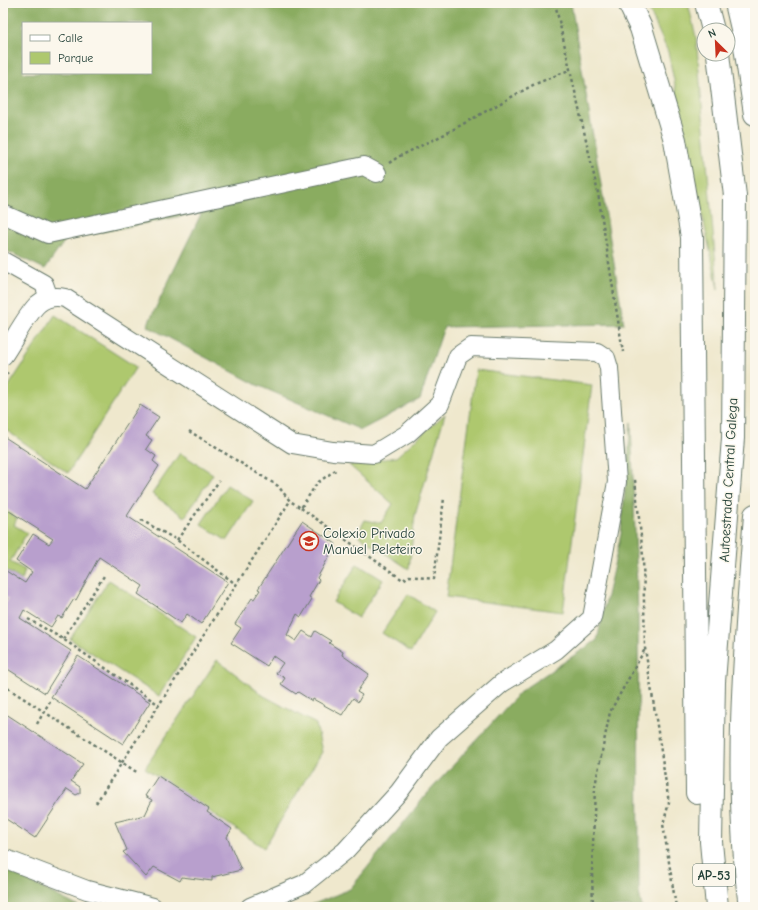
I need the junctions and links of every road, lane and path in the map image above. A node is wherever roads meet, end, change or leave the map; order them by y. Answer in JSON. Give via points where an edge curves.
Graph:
{"nodes":[{"id":1,"x":555,"y":3,"type":"edge"},
{"id":2,"x":628,"y":3,"type":"edge"},
{"id":3,"x":706,"y":3,"type":"edge"},
{"id":4,"x":736,"y":3,"type":"edge"},
{"id":5,"x":754,"y":3,"type":"edge"},
{"id":6,"x":755,"y":10,"type":"edge"},
{"id":7,"x":711,"y":22,"type":"edge"},
{"id":8,"x":719,"y":62,"type":"edge"},
{"id":9,"x":569,"y":70,"type":"junction"},
{"id":10,"x":755,"y":114,"type":"edge"},
{"id":11,"x":377,"y":173,"type":"joint"},
{"id":12,"x":3,"y":214,"type":"edge"},
{"id":13,"x":3,"y":261,"type":"edge"},
{"id":14,"x":49,"y":298,"type":"junction"},
{"id":15,"x":623,"y":359,"type":"dead end"},
{"id":16,"x":7,"y":362,"type":"edge"},
{"id":17,"x":3,"y":380,"type":"edge"},
{"id":18,"x":190,"y":431,"type":"dead end"},
{"id":19,"x":337,"y":469,"type":"dead end"},
{"id":20,"x":635,"y":477,"type":"dead end"},
{"id":21,"x":219,"y":480,"type":"dead end"},
{"id":22,"x":444,"y":498,"type":"dead end"},
{"id":23,"x":290,"y":501,"type":"junction"},
{"id":24,"x":301,"y":508,"type":"junction"},
{"id":25,"x":755,"y":515,"type":"edge"},
{"id":26,"x":141,"y":520,"type":"dead end"},
{"id":27,"x":177,"y":540,"type":"junction"},
{"id":28,"x":104,"y":576,"type":"dead end"},
{"id":29,"x":237,"y":585,"type":"junction"},
{"id":30,"x":28,"y":619,"type":"dead end"},
{"id":31,"x":63,"y":639,"type":"junction"},
{"id":32,"x":645,"y":648,"type":"junction"},
{"id":33,"x":3,"y":685,"type":"edge"},
{"id":34,"x":50,"y":702,"type":"dead end"},
{"id":35,"x":158,"y":705,"type":"junction"},
{"id":36,"x":43,"y":712,"type":"junction"},
{"id":37,"x":37,"y":724,"type":"dead end"},
{"id":38,"x":120,"y":762,"type":"junction"},
{"id":39,"x":138,"y":773,"type":"dead end"},
{"id":40,"x":96,"y":803,"type":"dead end"},
{"id":41,"x":711,"y":842,"type":"junction"},
{"id":42,"x":3,"y":858,"type":"edge"},
{"id":43,"x":153,"y":907,"type":"edge"},
{"id":44,"x":250,"y":907,"type":"edge"},
{"id":45,"x":593,"y":907,"type":"edge"},
{"id":46,"x":676,"y":907,"type":"edge"},
{"id":47,"x":717,"y":907,"type":"edge"},
{"id":48,"x":750,"y":907,"type":"edge"}],
"edges":[{"from":1,"to":9,"type":"path"},
{"from":2,"to":41,"type":"highway","via":[[641,28],[675,140],[692,237],[697,800]]},
{"from":3,"to":7,"type":"highway"},
{"from":4,"to":10,"type":"highway"},
{"from":5,"to":6,"type":"highway"},
{"from":8,"to":41,"type":"highway","name":"Autoestrada Central Galega","number":"AP-53","via":[[735,196],[733,430],[714,682]]},
{"from":9,"to":11,"type":"path","via":[[533,85],[445,134],[398,156]]},
{"from":9,"to":15,"type":"path","via":[[598,193]]},
{"from":11,"to":12,"type":"lane","via":[[364,166],[48,234]]},
{"from":13,"to":14,"type":"lane","via":[[44,284]]},
{"from":14,"to":16,"type":"lane","via":[[35,308]]},
{"from":14,"to":44,"type":"lane","via":[[65,298],[292,444],[332,451],[374,454],[407,434],[440,404],[458,356],[470,347],[597,352],[606,358],[609,368],[617,482],[592,618],[556,650],[502,683],[439,738],[399,792],[345,851],[304,884]]},
{"from":16,"to":17,"type":"path"},
{"from":18,"to":23,"type":"path","via":[[278,486]]},
{"from":19,"to":24,"type":"path","via":[[317,483]]},
{"from":20,"to":32,"type":"path","via":[[643,556]]},
{"from":21,"to":27,"type":"path"},
{"from":22,"to":24,"type":"path","via":[[434,579],[409,576],[403,580]]},
{"from":23,"to":24,"type":"path"},
{"from":23,"to":29,"type":"path"},
{"from":25,"to":48,"type":"highway","name":"Autoestrada Central Galega","number":"AP-53","via":[[740,749],[745,866]]},
{"from":26,"to":27,"type":"path"},
{"from":27,"to":29,"type":"path"},
{"from":28,"to":31,"type":"path"},
{"from":29,"to":35,"type":"path"},
{"from":30,"to":31,"type":"path"},
{"from":31,"to":35,"type":"path"},
{"from":32,"to":45,"type":"path","via":[[610,712],[596,786]]},
{"from":32,"to":46,"type":"path","via":[[669,803],[663,824]]},
{"from":33,"to":36,"type":"path"},
{"from":34,"to":36,"type":"path"},
{"from":35,"to":38,"type":"path"},
{"from":36,"to":37,"type":"path"},
{"from":36,"to":38,"type":"path"},
{"from":38,"to":39,"type":"path"},
{"from":38,"to":40,"type":"path"},
{"from":41,"to":47,"type":"highway","name":"Autoestrada Central Galega","number":"AP-53"},
{"from":42,"to":43,"type":"lane","via":[[87,890]]}]}
